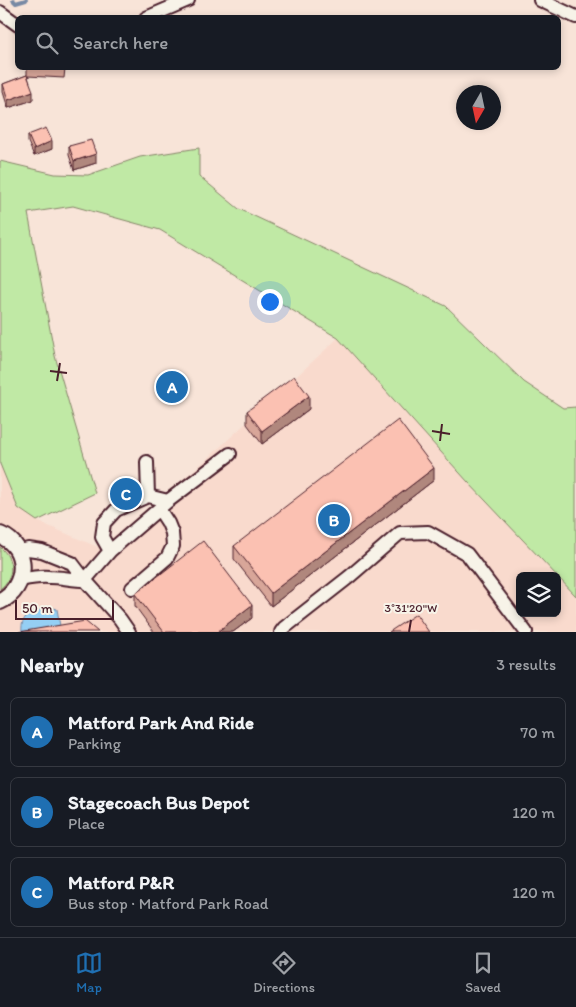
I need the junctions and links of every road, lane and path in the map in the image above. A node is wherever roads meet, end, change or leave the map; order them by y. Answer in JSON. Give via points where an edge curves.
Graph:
{"nodes":[{"id":1,"x":188,"y":0,"type":"edge"},
{"id":2,"x":540,"y":0,"type":"edge"},
{"id":3,"x":0,"y":12,"type":"edge"},
{"id":4,"x":153,"y":15,"type":"edge"},
{"id":5,"x":576,"y":17,"type":"edge"},
{"id":6,"x":15,"y":23,"type":"edge"},
{"id":7,"x":230,"y":454,"type":"dead end"},
{"id":8,"x":148,"y":462,"type":"dead end"},
{"id":9,"x":148,"y":496,"type":"junction"},
{"id":10,"x":168,"y":502,"type":"junction"},
{"id":11,"x":1,"y":534,"type":"edge"},
{"id":12,"x":110,"y":551,"type":"junction"},
{"id":13,"x":19,"y":552,"type":"junction"},
{"id":14,"x":20,"y":580,"type":"junction"},
{"id":15,"x":85,"y":580,"type":"junction"},
{"id":16,"x":132,"y":588,"type":"dead end"},
{"id":17,"x":2,"y":604,"type":"edge"},
{"id":18,"x":128,"y":632,"type":"edge"},
{"id":19,"x":281,"y":632,"type":"edge"},
{"id":20,"x":526,"y":632,"type":"edge"}],
"edges":[{"from":1,"to":4,"type":"street"},
{"from":2,"to":5,"type":"street"},
{"from":3,"to":6,"type":"street"},
{"from":7,"to":10,"type":"street"},
{"from":8,"to":9,"type":"street"},
{"from":9,"to":10,"type":"street"},
{"from":9,"to":12,"type":"street","via":[[116,510],[104,522],[102,536]]},
{"from":10,"to":12,"type":"street"},
{"from":10,"to":16,"type":"street","via":[[173,546],[167,558]]},
{"from":11,"to":13,"type":"main road"},
{"from":12,"to":15,"type":"street"},
{"from":13,"to":14,"type":"main road"},
{"from":13,"to":15,"type":"street","via":[[28,548],[50,553],[72,563]]},
{"from":14,"to":15,"type":"street","via":[[49,577]]},
{"from":14,"to":17,"type":"main road"},
{"from":15,"to":18,"type":"street"},
{"from":19,"to":20,"type":"street","via":[[400,533],[428,532],[467,554]]}]}
